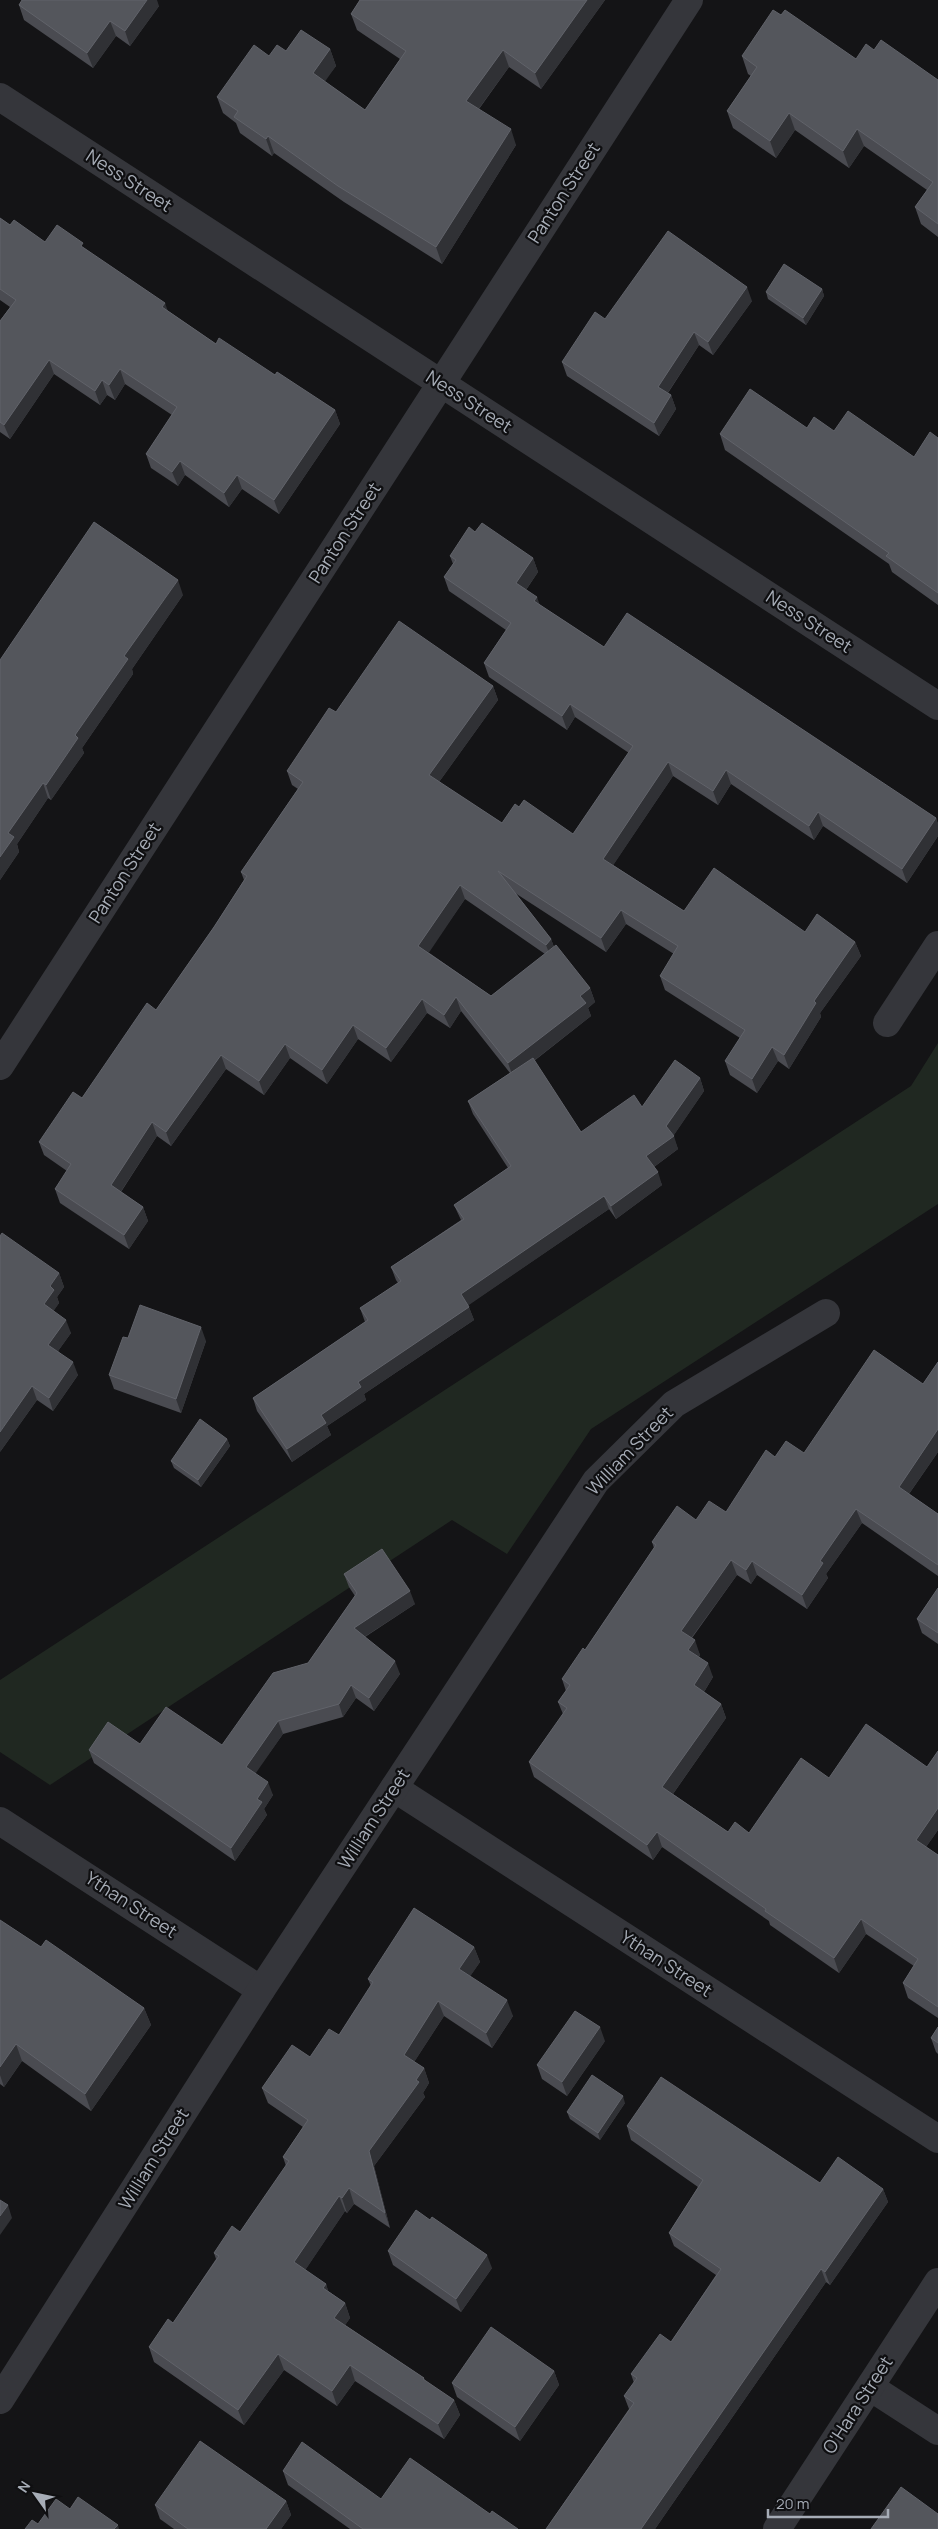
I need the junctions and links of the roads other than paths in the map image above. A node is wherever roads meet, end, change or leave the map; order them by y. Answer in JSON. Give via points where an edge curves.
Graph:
{"nodes":[{"id":1,"x":689,"y":0,"type":"edge"},
{"id":2,"x":0,"y":97,"type":"edge"},
{"id":3,"x":440,"y":384,"type":"junction"},
{"id":4,"x":938,"y":706,"type":"edge"},
{"id":5,"x":938,"y":945,"type":"edge"},
{"id":6,"x":887,"y":1023,"type":"dead end"},
{"id":7,"x":0,"y":1066,"type":"edge"},
{"id":8,"x":826,"y":1313,"type":"dead end"},
{"id":9,"x":394,"y":1788,"type":"junction"},
{"id":10,"x":0,"y":1822,"type":"edge"},
{"id":11,"x":261,"y":1990,"type":"junction"},
{"id":12,"x":938,"y":2139,"type":"edge"},
{"id":13,"x":938,"y":2282,"type":"edge"},
{"id":14,"x":870,"y":2387,"type":"junction"},
{"id":15,"x":0,"y":2400,"type":"edge"},
{"id":16,"x":938,"y":2431,"type":"edge"},
{"id":17,"x":777,"y":2529,"type":"edge"}],
"edges":[{"from":1,"to":3,"type":"street","name":"Panton Street"},
{"from":2,"to":3,"type":"street","name":"Ness Street"},
{"from":3,"to":4,"type":"street","name":"Ness Street"},
{"from":3,"to":7,"type":"street","name":"Panton Street"},
{"from":5,"to":6,"type":"street"},
{"from":8,"to":9,"type":"street","name":"William Street","via":[[674,1404],[596,1481]]},
{"from":9,"to":11,"type":"street","name":"William Street"},
{"from":9,"to":12,"type":"street","name":"Ythan Street"},
{"from":10,"to":11,"type":"street","name":"Ythan Street"},
{"from":11,"to":15,"type":"street","name":"William Street"},
{"from":13,"to":14,"type":"street","name":"O'Hara Street"},
{"from":14,"to":16,"type":"street"},
{"from":14,"to":17,"type":"street","name":"O'Hara Street"}]}
